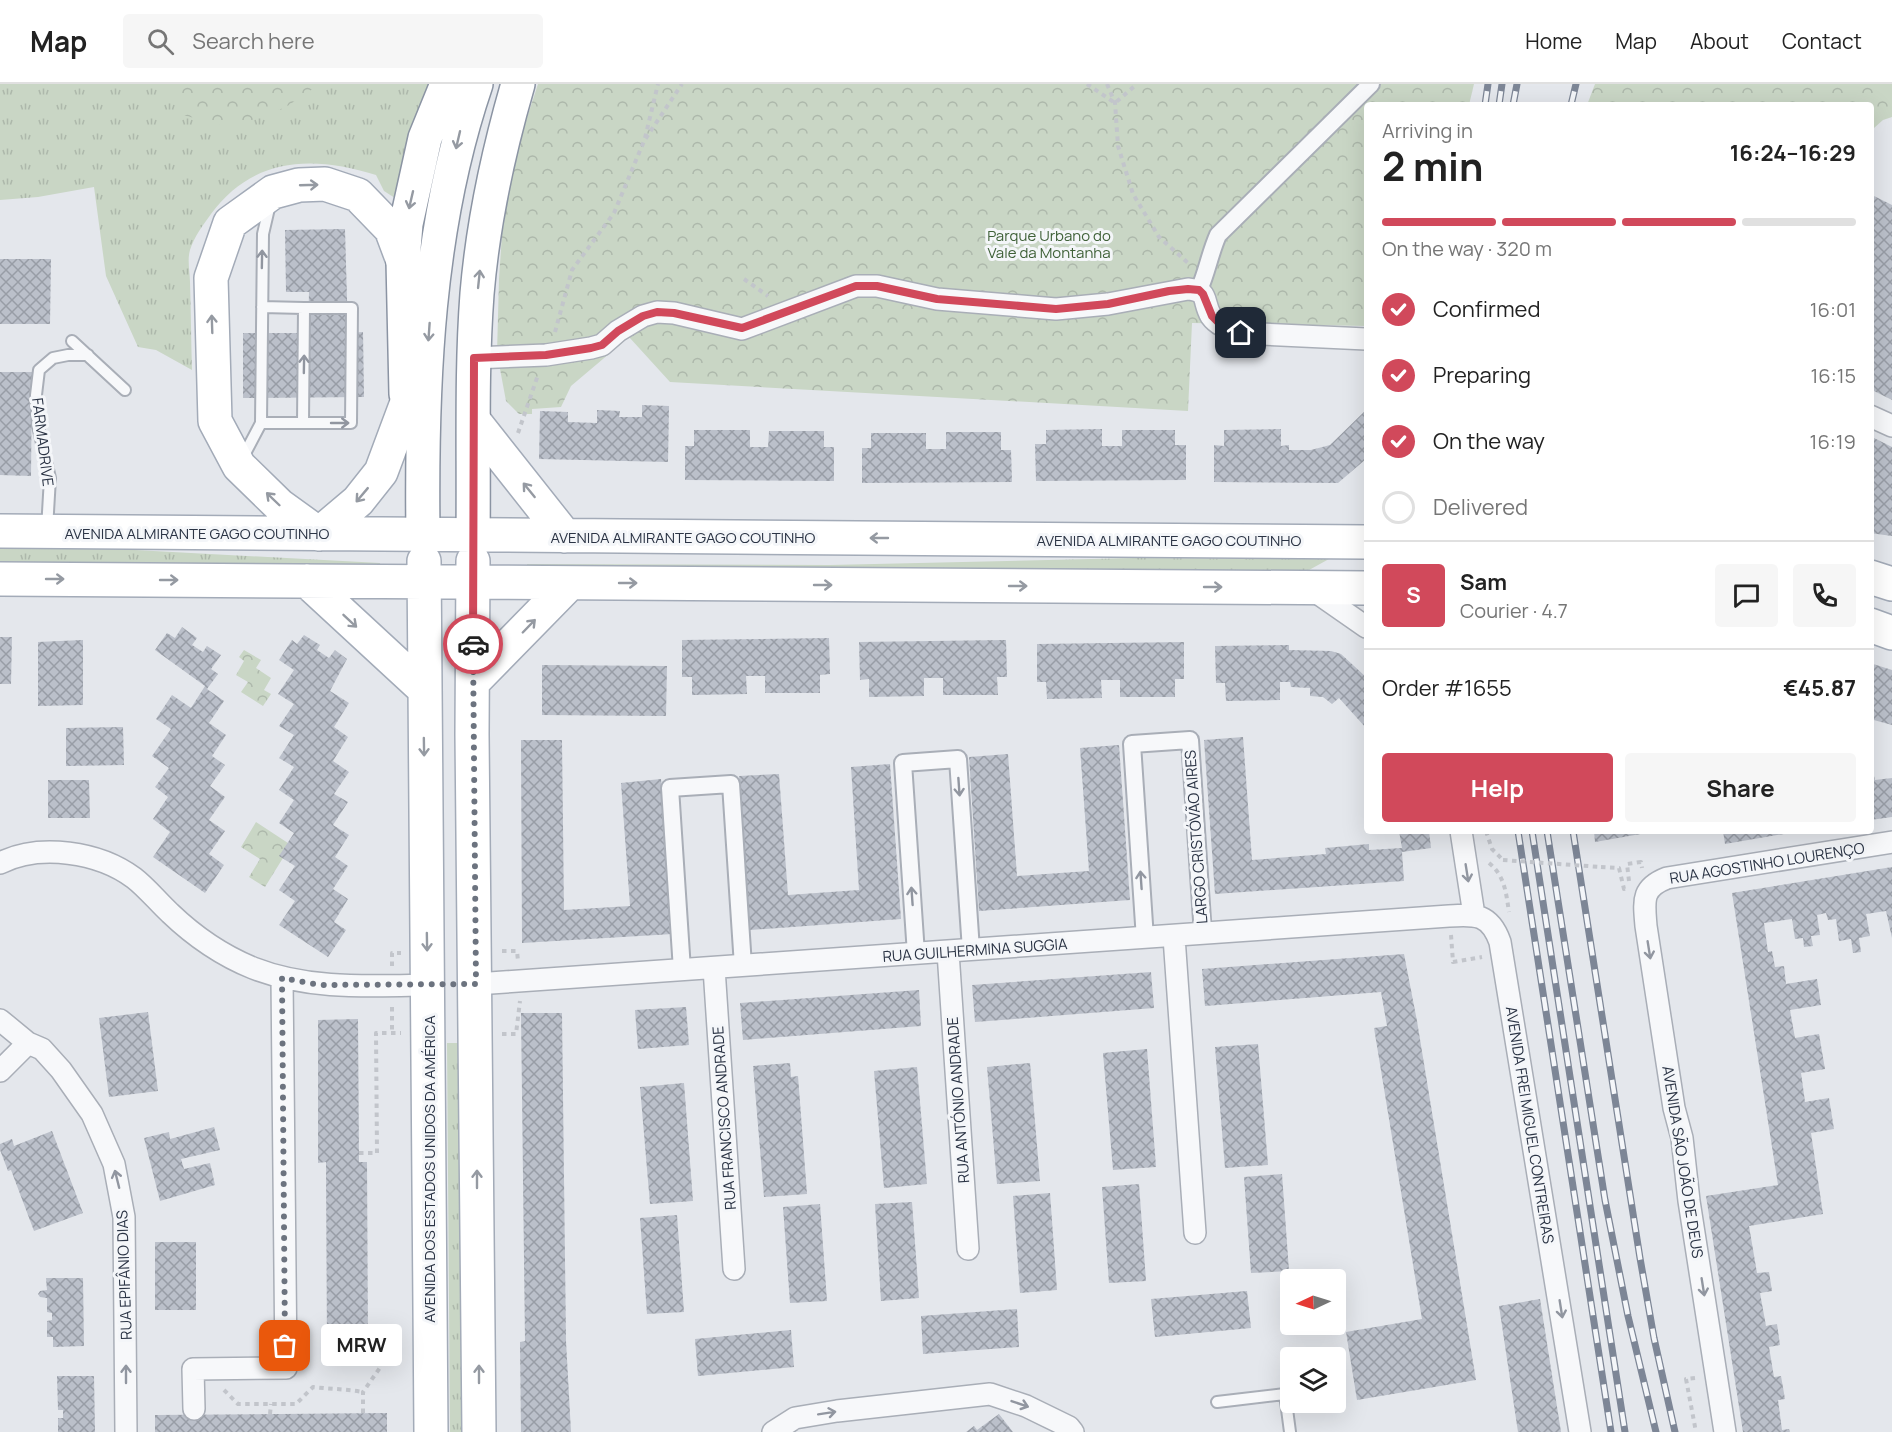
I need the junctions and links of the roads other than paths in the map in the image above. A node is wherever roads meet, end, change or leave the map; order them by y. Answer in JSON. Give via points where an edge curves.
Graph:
{"nodes":[{"id":1,"x":447,"y":84,"type":"edge"},
{"id":2,"x":476,"y":84,"type":"edge"},
{"id":3,"x":518,"y":84,"type":"edge"},
{"id":4,"x":1371,"y":84,"type":"edge"},
{"id":5,"x":273,"y":192,"type":"junction"},
{"id":6,"x":403,"y":261,"type":"junction"},
{"id":7,"x":1202,"y":284,"type":"junction"},
{"id":8,"x":262,"y":307,"type":"junction"},
{"id":9,"x":304,"y":308,"type":"junction"},
{"id":10,"x":1364,"y":339,"type":"edge"},
{"id":11,"x":72,"y":341,"type":"dead end"},
{"id":12,"x":88,"y":355,"type":"junction"},
{"id":13,"x":474,"y":358,"type":"junction"},
{"id":14,"x":125,"y":390,"type":"dead end"},
{"id":15,"x":406,"y":405,"type":"junction"},
{"id":16,"x":1874,"y":418,"type":"edge"},
{"id":17,"x":474,"y":422,"type":"junction"},
{"id":18,"x":261,"y":423,"type":"junction"},
{"id":19,"x":303,"y":423,"type":"junction"},
{"id":20,"x":1892,"y":426,"type":"edge"},
{"id":21,"x":239,"y":466,"type":"junction"},
{"id":22,"x":422,"y":479,"type":"junction"},
{"id":23,"x":0,"y":531,"type":"edge"},
{"id":24,"x":47,"y":532,"type":"junction"},
{"id":25,"x":319,"y":534,"type":"junction"},
{"id":26,"x":423,"y":535,"type":"junction"},
{"id":27,"x":473,"y":536,"type":"junction"},
{"id":28,"x":565,"y":536,"type":"junction"},
{"id":29,"x":1364,"y":542,"type":"edge"},
{"id":30,"x":1874,"y":578,"type":"edge"},
{"id":31,"x":0,"y":579,"type":"edge"},
{"id":32,"x":307,"y":581,"type":"junction"},
{"id":33,"x":424,"y":582,"type":"junction"},
{"id":34,"x":473,"y":582,"type":"junction"},
{"id":35,"x":570,"y":583,"type":"junction"},
{"id":36,"x":1892,"y":584,"type":"edge"},
{"id":37,"x":1310,"y":588,"type":"junction"},
{"id":38,"x":1364,"y":588,"type":"edge"},
{"id":39,"x":1364,"y":626,"type":"edge"},
{"id":40,"x":1874,"y":627,"type":"edge"},
{"id":41,"x":1892,"y":633,"type":"edge"},
{"id":42,"x":473,"y":682,"type":"junction"},
{"id":43,"x":424,"y":689,"type":"junction"},
{"id":44,"x":1461,"y":834,"type":"edge"},
{"id":45,"x":1892,"y":842,"type":"edge"},
{"id":46,"x":0,"y":863,"type":"edge"},
{"id":47,"x":1647,"y":892,"type":"joint"},
{"id":48,"x":1474,"y":915,"type":"junction"},
{"id":49,"x":1203,"y":934,"type":"junction"},
{"id":50,"x":1174,"y":936,"type":"junction"},
{"id":51,"x":1145,"y":939,"type":"junction"},
{"id":52,"x":970,"y":950,"type":"junction"},
{"id":53,"x":948,"y":952,"type":"junction"},
{"id":54,"x":916,"y":954,"type":"junction"},
{"id":55,"x":743,"y":966,"type":"junction"},
{"id":56,"x":714,"y":968,"type":"junction"},
{"id":57,"x":682,"y":970,"type":"junction"},
{"id":58,"x":282,"y":978,"type":"junction"},
{"id":59,"x":476,"y":984,"type":"junction"},
{"id":60,"x":428,"y":985,"type":"junction"},
{"id":61,"x":0,"y":1020,"type":"edge"},
{"id":62,"x":28,"y":1043,"type":"junction"},
{"id":63,"x":0,"y":1071,"type":"edge"},
{"id":64,"x":1195,"y":1233,"type":"dead end"},
{"id":65,"x":968,"y":1249,"type":"dead end"},
{"id":66,"x":734,"y":1269,"type":"dead end"},
{"id":67,"x":1217,"y":1402,"type":"dead end"},
{"id":68,"x":194,"y":1409,"type":"dead end"},
{"id":69,"x":126,"y":1432,"type":"edge"},
{"id":70,"x":431,"y":1432,"type":"edge"},
{"id":71,"x":479,"y":1432,"type":"edge"},
{"id":72,"x":773,"y":1432,"type":"edge"},
{"id":73,"x":1073,"y":1432,"type":"edge"},
{"id":74,"x":1290,"y":1432,"type":"edge"},
{"id":75,"x":1580,"y":1432,"type":"edge"},
{"id":76,"x":1725,"y":1432,"type":"edge"}],
"edges":[{"from":1,"to":6,"type":"main road","one_way":true,"via":[[425,138],[406,224]]},
{"from":2,"to":22,"type":"main road","name":"AVENIDA DOS ESTADOS UNIDOS DA AMÉRICA","one_way":true,"via":[[460,129],[438,243]]},
{"from":13,"to":3,"type":"main road","one_way":true,"via":[[477,293],[490,197]]},
{"from":4,"to":7,"type":"street","via":[[1218,235]]},
{"from":5,"to":6,"type":"main road","one_way":true,"via":[[325,184],[358,195],[391,229]]},
{"from":8,"to":5,"type":"lane","one_way":true,"via":[[263,234]]},
{"from":21,"to":5,"type":"main road","one_way":true,"via":[[215,421],[211,278],[230,224]]},
{"from":6,"to":15,"type":"main road"},
{"from":7,"to":10,"type":"street","via":[[1212,316],[1222,326],[1241,333]]},
{"from":7,"to":13,"type":"street","via":[[1108,304],[1056,309],[937,299],[877,286],[856,286],[742,328],[674,313],[650,314],[591,348],[546,355]]},
{"from":8,"to":9,"type":"lane"},
{"from":8,"to":18,"type":"lane"},
{"from":19,"to":9,"type":"lane","one_way":true},
{"from":19,"to":9,"type":"lane","one_way":true,"via":[[351,423],[352,308]]},
{"from":11,"to":12,"type":"lane"},
{"from":12,"to":14,"type":"lane"},
{"from":12,"to":24,"type":"lane","name":"FARMADRIVE","via":[[53,358],[39,370],[38,426],[50,478]]},
{"from":13,"to":17,"type":"main road"},
{"from":15,"to":22,"type":"main road","via":[[410,443]]},
{"from":15,"to":25,"type":"main road","one_way":true,"via":[[381,472],[357,501]]},
{"from":16,"to":20,"type":"street"},
{"from":17,"to":27,"type":"main road"},
{"from":28,"to":17,"type":"main road","one_way":true},
{"from":18,"to":19,"type":"lane"},
{"from":18,"to":21,"type":"lane"},
{"from":25,"to":21,"type":"main road","one_way":true,"via":[[279,505]]},
{"from":22,"to":26,"type":"main road","name":"AVENIDA DOS ESTADOS UNIDOS DA AMÉRICA"},
{"from":23,"to":24,"type":"main road","name":"AVENIDA ALMIRANTE GAGO COUTINHO"},
{"from":24,"to":25,"type":"main road","name":"AVENIDA ALMIRANTE GAGO COUTINHO"},
{"from":25,"to":26,"type":"main road","name":"AVENIDA ALMIRANTE GAGO COUTINHO"},
{"from":26,"to":27,"type":"main road","name":"AVENIDA ALMIRANTE GAGO COUTINHO"},
{"from":26,"to":33,"type":"main road","name":"AVENIDA DOS ESTADOS UNIDOS DA AMÉRICA"},
{"from":27,"to":28,"type":"main road","name":"AVENIDA ALMIRANTE GAGO COUTINHO"},
{"from":27,"to":34,"type":"main road"},
{"from":29,"to":28,"type":"main road","name":"AVENIDA ALMIRANTE GAGO COUTINHO","one_way":true},
{"from":30,"to":36,"type":"main road"},
{"from":31,"to":32,"type":"main road","one_way":true},
{"from":32,"to":33,"type":"main road"},
{"from":32,"to":43,"type":"main road","one_way":true},
{"from":33,"to":34,"type":"main road"},
{"from":33,"to":43,"type":"main road","name":"AVENIDA DOS ESTADOS UNIDOS DA AMÉRICA"},
{"from":34,"to":35,"type":"main road"},
{"from":34,"to":42,"type":"main road"},
{"from":35,"to":37,"type":"main road","one_way":true},
{"from":42,"to":35,"type":"main road","one_way":true},
{"from":37,"to":38,"type":"main road"},
{"from":37,"to":39,"type":"street"},
{"from":40,"to":41,"type":"main road"},
{"from":42,"to":59,"type":"main road"},
{"from":43,"to":60,"type":"main road","name":"AVENIDA DOS ESTADOS UNIDOS DA AMÉRICA","one_way":true},
{"from":44,"to":48,"type":"street","one_way":true},
{"from":45,"to":47,"type":"street","name":"RUA AGOSTINHO LOURENÇO","via":[[1667,878],[1654,883]]},
{"from":46,"to":58,"type":"street","via":[[32,854],[59,853],[111,865],[134,878],[202,942],[230,958]]},
{"from":47,"to":76,"type":"street","name":"AVENIDA SÃO JOÃO DE DEUS","one_way":true,"via":[[1646,926]]},
{"from":48,"to":49,"type":"street","name":"RUA GUILHERMINA SUGGIA"},
{"from":48,"to":75,"type":"street","name":"AVENIDA FREI MIGUEL CONTREIRAS","one_way":true,"via":[[1490,922],[1502,953]]},
{"from":49,"to":50,"type":"street","name":"RUA GUILHERMINA SUGGIA"},
{"from":51,"to":49,"type":"street","name":"LARGO CRISTÓVÃO AIRES","one_way":true,"via":[[1132,744],[1190,740]]},
{"from":50,"to":51,"type":"street","name":"RUA GUILHERMINA SUGGIA"},
{"from":50,"to":64,"type":"street"},
{"from":51,"to":52,"type":"street","name":"RUA GUILHERMINA SUGGIA"},
{"from":52,"to":53,"type":"street","name":"RUA GUILHERMINA SUGGIA"},
{"from":54,"to":52,"type":"street","one_way":true,"via":[[903,763],[958,759]]},
{"from":53,"to":54,"type":"street","name":"RUA GUILHERMINA SUGGIA"},
{"from":53,"to":65,"type":"street","name":"RUA ANTÓNIO ANDRADE"},
{"from":54,"to":55,"type":"street","name":"RUA GUILHERMINA SUGGIA"},
{"from":55,"to":56,"type":"street","name":"RUA GUILHERMINA SUGGIA"},
{"from":55,"to":57,"type":"street","via":[[731,784],[670,788]]},
{"from":56,"to":57,"type":"street","name":"RUA GUILHERMINA SUGGIA"},
{"from":56,"to":66,"type":"street","name":"RUA FRANCISCO ANDRADE"},
{"from":57,"to":59,"type":"street","name":"RUA GUILHERMINA SUGGIA"},
{"from":58,"to":60,"type":"street","via":[[319,985]]},
{"from":58,"to":68,"type":"street","via":[[286,1368],[193,1370]]},
{"from":59,"to":60,"type":"main road"},
{"from":71,"to":59,"type":"main road","one_way":true},
{"from":60,"to":70,"type":"main road","name":"AVENIDA DOS ESTADOS UNIDOS DA AMÉRICA"},
{"from":61,"to":62,"type":"street","name":"RUA EPIFÂNIO DIAS"},
{"from":62,"to":63,"type":"street"},
{"from":69,"to":62,"type":"street","name":"RUA EPIFÂNIO DIAS","one_way":true,"via":[[124,1217],[114,1164],[78,1091],[42,1049]]},
{"from":67,"to":74,"type":"lane","via":[[1285,1394]]},
{"from":72,"to":73,"type":"street","one_way":true,"via":[[795,1418],[990,1394],[1026,1406]]}]}
